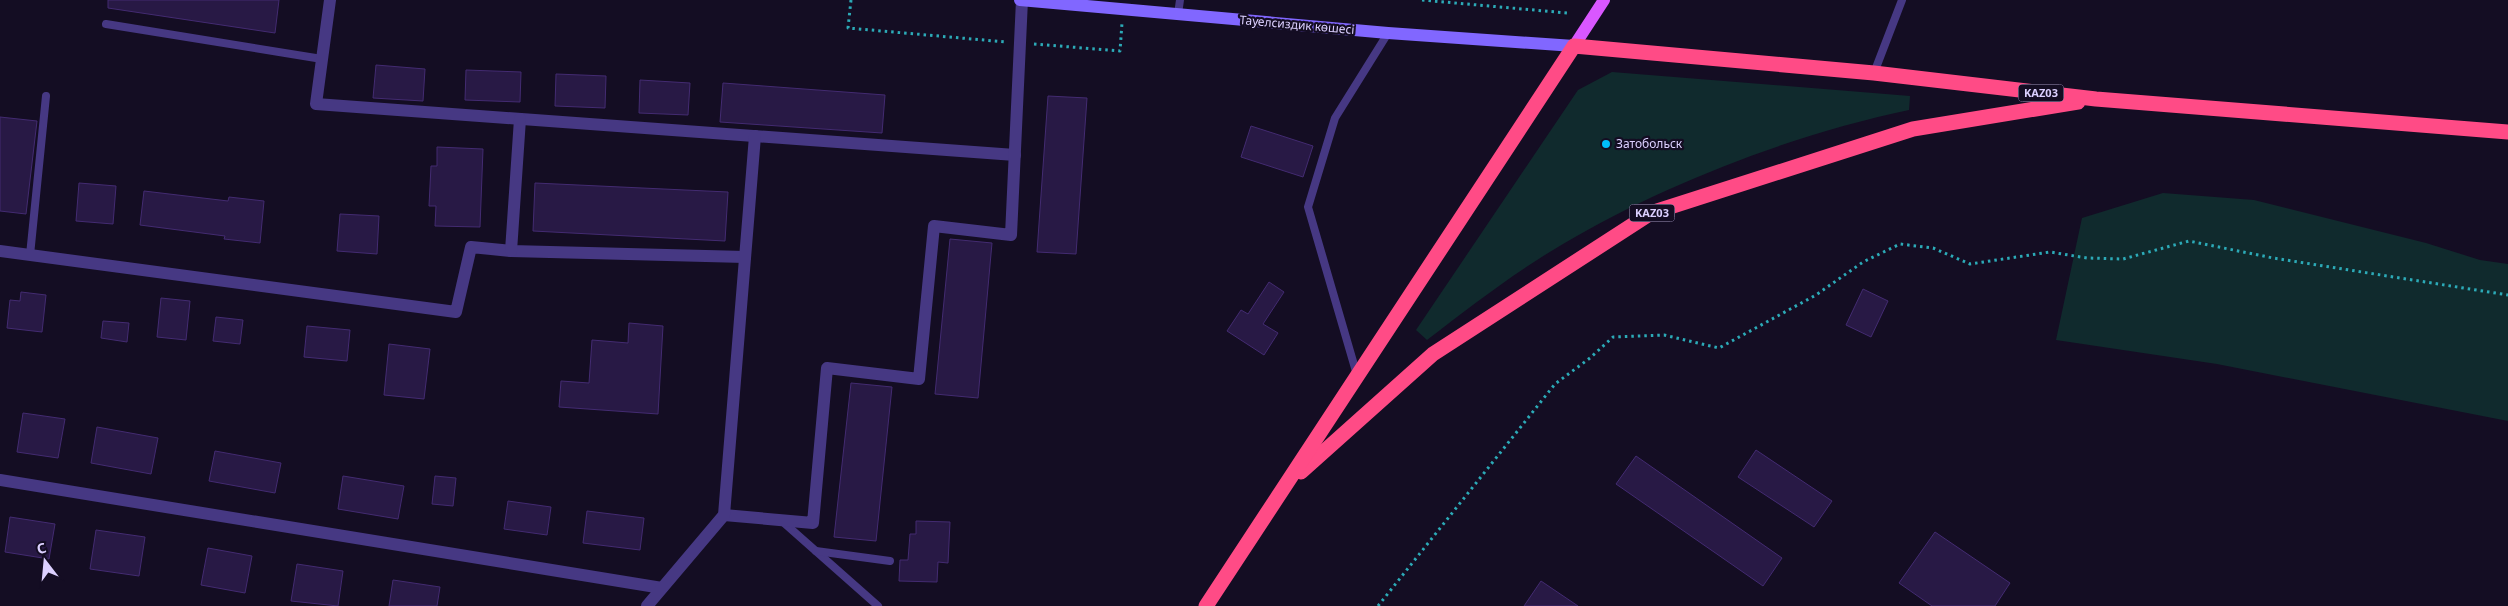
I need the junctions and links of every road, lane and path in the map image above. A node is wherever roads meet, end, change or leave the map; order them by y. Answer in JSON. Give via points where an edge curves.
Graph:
{"nodes":[{"id":1,"x":330,"y":0,"type":"edge"},
{"id":2,"x":851,"y":0,"type":"edge"},
{"id":3,"x":1021,"y":0,"type":"edge"},
{"id":4,"x":1180,"y":0,"type":"edge"},
{"id":5,"x":1422,"y":0,"type":"edge"},
{"id":6,"x":1604,"y":0,"type":"edge"},
{"id":7,"x":1902,"y":0,"type":"edge"},
{"id":8,"x":1123,"y":9,"type":"junction"},
{"id":9,"x":1567,"y":13,"type":"dead end"},
{"id":10,"x":1178,"y":14,"type":"junction"},
{"id":11,"x":106,"y":24,"type":"dead end"},
{"id":12,"x":1388,"y":33,"type":"junction"},
{"id":13,"x":1020,"y":43,"type":"junction"},
{"id":14,"x":1574,"y":46,"type":"junction"},
{"id":15,"x":322,"y":59,"type":"junction"},
{"id":16,"x":1874,"y":73,"type":"junction"},
{"id":17,"x":46,"y":96,"type":"dead end"},
{"id":18,"x":2096,"y":99,"type":"junction"},
{"id":19,"x":520,"y":118,"type":"junction"},
{"id":20,"x":2508,"y":132,"type":"edge"},
{"id":21,"x":754,"y":136,"type":"junction"},
{"id":22,"x":1015,"y":155,"type":"junction"},
{"id":23,"x":511,"y":251,"type":"junction"},
{"id":24,"x":0,"y":252,"type":"edge"},
{"id":25,"x":30,"y":255,"type":"junction"},
{"id":26,"x":745,"y":257,"type":"junction"},
{"id":27,"x":2508,"y":295,"type":"edge"},
{"id":28,"x":1357,"y":377,"type":"junction"},
{"id":29,"x":0,"y":480,"type":"edge"},
{"id":30,"x":1285,"y":486,"type":"junction"},
{"id":31,"x":724,"y":515,"type":"junction"},
{"id":32,"x":782,"y":520,"type":"junction"},
{"id":33,"x":816,"y":551,"type":"junction"},
{"id":34,"x":890,"y":561,"type":"dead end"},
{"id":35,"x":662,"y":588,"type":"junction"},
{"id":36,"x":875,"y":605,"type":"edge"},
{"id":37,"x":647,"y":606,"type":"edge"},
{"id":38,"x":1206,"y":606,"type":"edge"},
{"id":39,"x":1378,"y":606,"type":"edge"}],
"edges":[{"from":1,"to":15,"type":"street"},
{"from":2,"to":13,"type":"path","via":[[848,28]]},
{"from":3,"to":8,"type":"street","name":"Тауелсиздик көшесі"},
{"from":3,"to":13,"type":"street"},
{"from":4,"to":10,"type":"lane"},
{"from":5,"to":9,"type":"path"},
{"from":6,"to":14,"type":"main road"},
{"from":7,"to":16,"type":"lane"},
{"from":8,"to":10,"type":"street","name":"Тауелсиздик көшесі"},
{"from":8,"to":13,"type":"path","via":[[1120,51]]},
{"from":10,"to":12,"type":"street","name":"Тауелсиздик көшесі"},
{"from":11,"to":15,"type":"lane"},
{"from":12,"to":14,"type":"street","name":"Тауелсиздик көшесі"},
{"from":12,"to":28,"type":"lane","via":[[1336,118],[1308,207]]},
{"from":13,"to":22,"type":"street"},
{"from":14,"to":16,"type":"highway","number":"KАZ03"},
{"from":14,"to":28,"type":"highway","number":"KАZ03"},
{"from":15,"to":19,"type":"street","via":[[316,104]]},
{"from":16,"to":18,"type":"highway","number":"KАZ03"},
{"from":17,"to":25,"type":"lane"},
{"from":18,"to":20,"type":"highway","number":"KАZ03"},
{"from":18,"to":30,"type":"highway","number":"KАZ03","via":[[1913,129],[1651,213],[1434,354]]},
{"from":19,"to":21,"type":"street"},
{"from":19,"to":23,"type":"street"},
{"from":21,"to":22,"type":"street"},
{"from":21,"to":26,"type":"street"},
{"from":22,"to":32,"type":"street","via":[[1011,235],[934,226],[919,379],[827,368],[813,523]]},
{"from":23,"to":25,"type":"street","via":[[471,247],[456,312]]},
{"from":23,"to":26,"type":"street"},
{"from":24,"to":25,"type":"street"},
{"from":26,"to":31,"type":"street"},
{"from":27,"to":39,"type":"path","via":[[2272,258],[2189,241],[2123,259],[2050,252],[1970,264],[1933,248],[1900,244],[1863,262],[1816,295],[1719,348],[1664,335],[1612,337],[1554,384]]},
{"from":28,"to":30,"type":"highway","number":"KАZ03"},
{"from":29,"to":35,"type":"street"},
{"from":30,"to":38,"type":"highway","number":"KАZ03"},
{"from":31,"to":32,"type":"street"},
{"from":31,"to":35,"type":"street"},
{"from":32,"to":33,"type":"lane"},
{"from":33,"to":34,"type":"lane"},
{"from":33,"to":36,"type":"lane"},
{"from":35,"to":37,"type":"street"}]}
